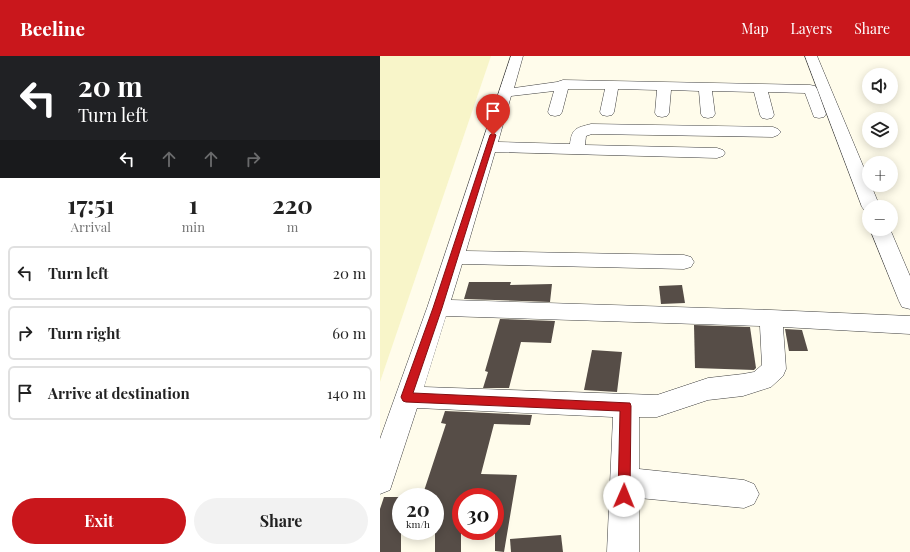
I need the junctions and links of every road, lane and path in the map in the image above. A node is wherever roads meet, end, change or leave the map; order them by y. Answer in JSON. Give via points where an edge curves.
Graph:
{"nodes":[{"id":1,"x":517,"y":56,"type":"edge"},
{"id":2,"x":811,"y":56,"type":"edge"},
{"id":3,"x":563,"y":84,"type":"junction"},
{"id":4,"x":612,"y":85,"type":"junction"},
{"id":5,"x":664,"y":86,"type":"junction"},
{"id":6,"x":705,"y":86,"type":"junction"},
{"id":7,"x":760,"y":88,"type":"junction"},
{"id":8,"x":505,"y":93,"type":"junction"},
{"id":9,"x":555,"y":112,"type":"dead end"},
{"id":10,"x":606,"y":112,"type":"dead end"},
{"id":11,"x":662,"y":113,"type":"dead end"},
{"id":12,"x":708,"y":114,"type":"dead end"},
{"id":13,"x":819,"y":114,"type":"dead end"},
{"id":14,"x":767,"y":115,"type":"dead end"},
{"id":15,"x":773,"y":132,"type":"dead end"},
{"id":16,"x":489,"y":147,"type":"junction"},
{"id":17,"x":577,"y":148,"type":"junction"},
{"id":18,"x":717,"y":153,"type":"dead end"},
{"id":19,"x":868,"y":200,"type":"edge"},
{"id":20,"x":883,"y":236,"type":"edge"},
{"id":21,"x":454,"y":258,"type":"junction"},
{"id":22,"x":684,"y":262,"type":"dead end"},
{"id":23,"x":910,"y":301,"type":"edge"},
{"id":24,"x":438,"y":308,"type":"junction"},
{"id":25,"x":771,"y":318,"type":"junction"},
{"id":26,"x":910,"y":325,"type":"edge"},
{"id":27,"x":406,"y":397,"type":"junction"},
{"id":28,"x":626,"y":406,"type":"junction"},
{"id":29,"x":384,"y":454,"type":"edge"},
{"id":30,"x":380,"y":480,"type":"edge"},
{"id":31,"x":624,"y":482,"type":"junction"},
{"id":32,"x":744,"y":494,"type":"dead end"},
{"id":33,"x":623,"y":552,"type":"edge"}],
"edges":[{"from":1,"to":8,"type":"street"},
{"from":2,"to":19,"type":"street"},
{"from":3,"to":4,"type":"street"},
{"from":3,"to":8,"type":"street"},
{"from":3,"to":9,"type":"street"},
{"from":4,"to":5,"type":"street"},
{"from":4,"to":10,"type":"street"},
{"from":5,"to":6,"type":"street"},
{"from":5,"to":11,"type":"street"},
{"from":6,"to":7,"type":"street"},
{"from":6,"to":12,"type":"street"},
{"from":7,"to":13,"type":"street","via":[[810,89]]},
{"from":7,"to":14,"type":"street"},
{"from":8,"to":16,"type":"street"},
{"from":15,"to":17,"type":"street","via":[[591,129],[579,133]]},
{"from":16,"to":17,"type":"street"},
{"from":16,"to":21,"type":"street"},
{"from":17,"to":18,"type":"street"},
{"from":20,"to":23,"type":"street"},
{"from":21,"to":22,"type":"street"},
{"from":21,"to":24,"type":"street"},
{"from":24,"to":25,"type":"street"},
{"from":24,"to":27,"type":"street"},
{"from":25,"to":26,"type":"street"},
{"from":25,"to":28,"type":"street","via":[[774,369],[762,380],[708,389],[657,406]]},
{"from":27,"to":28,"type":"street"},
{"from":27,"to":29,"type":"street"},
{"from":28,"to":31,"type":"street"},
{"from":29,"to":30,"type":"street"},
{"from":31,"to":32,"type":"street"},
{"from":31,"to":33,"type":"street"}]}
